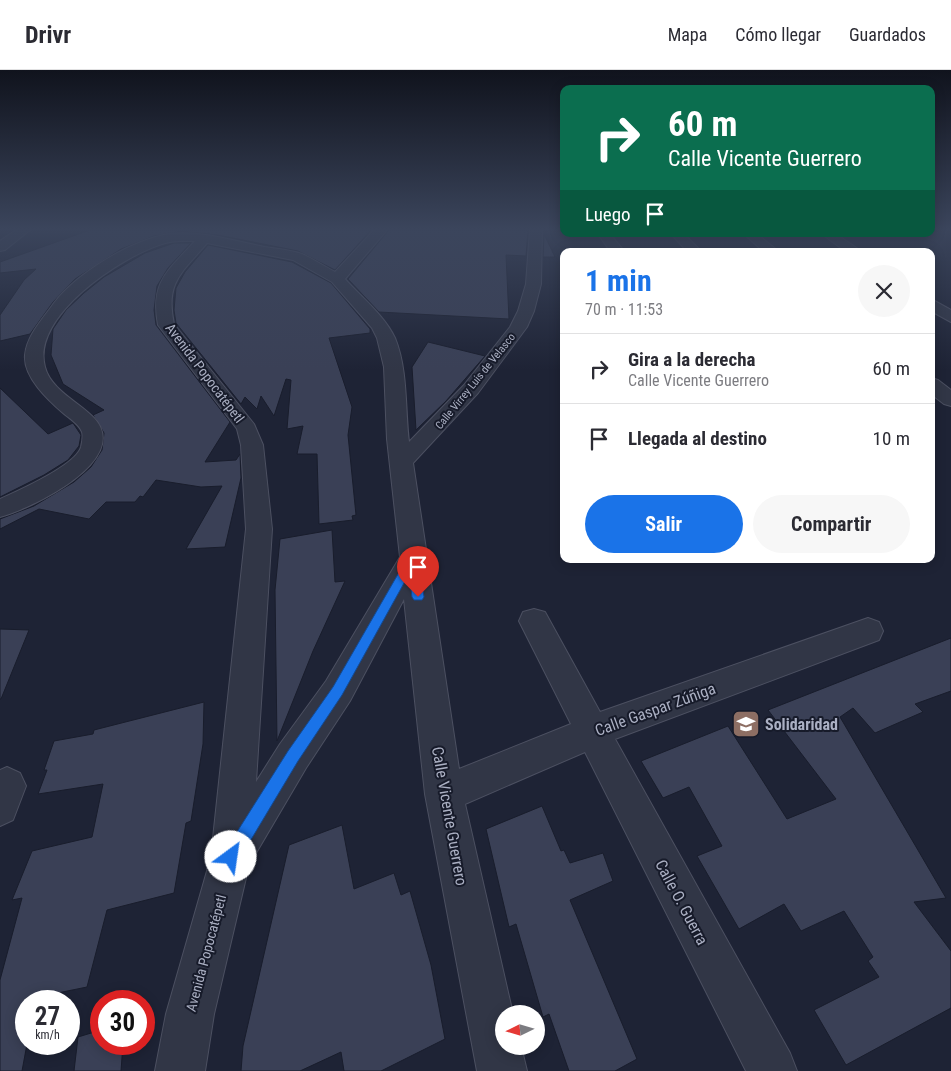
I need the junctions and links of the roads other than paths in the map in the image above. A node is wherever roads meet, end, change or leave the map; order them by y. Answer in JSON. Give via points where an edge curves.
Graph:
{"nodes":[{"id":1,"x":91,"y":277,"type":"edge"},
{"id":2,"x":171,"y":277,"type":"edge"},
{"id":3,"x":332,"y":277,"type":"edge"},
{"id":4,"x":338,"y":277,"type":"edge"},
{"id":5,"x":533,"y":277,"type":"edge"},
{"id":6,"x":336,"y":279,"type":"junction"},
{"id":7,"x":935,"y":304,"type":"edge"},
{"id":8,"x":951,"y":304,"type":"edge"},
{"id":9,"x":935,"y":306,"type":"edge"},
{"id":10,"x":951,"y":318,"type":"edge"},
{"id":11,"x":935,"y":387,"type":"edge"},
{"id":12,"x":951,"y":400,"type":"edge"},
{"id":13,"x":402,"y":461,"type":"junction"},
{"id":14,"x":0,"y":509,"type":"edge"},
{"id":15,"x":413,"y":558,"type":"junction"},
{"id":16,"x":534,"y":622,"type":"dead end"},
{"id":17,"x":868,"y":632,"type":"dead end"},
{"id":18,"x":591,"y":732,"type":"junction"},
{"id":19,"x":444,"y":794,"type":"junction"},
{"id":20,"x":231,"y":857,"type":"junction"},
{"id":21,"x":180,"y":1071,"type":"edge"},
{"id":22,"x":502,"y":1071,"type":"edge"},
{"id":23,"x":772,"y":1071,"type":"edge"}],
"edges":[{"from":1,"to":14,"type":"street","via":[[53,313],[37,341],[34,356],[36,369],[57,398],[87,423],[93,433],[92,448],[69,472]]},
{"from":2,"to":20,"type":"street","name":"Avenida Popocatépetl","via":[[163,296],[166,324],[247,428],[252,445],[259,529]]},
{"from":3,"to":6,"type":"street"},
{"from":4,"to":6,"type":"street"},
{"from":5,"to":13,"type":"street","name":"Calle Virrey Luis de Velasco","via":[[529,302],[514,335],[438,427]]},
{"from":6,"to":13,"type":"street","via":[[386,338],[393,367]]},
{"from":7,"to":8,"type":"street"},
{"from":9,"to":10,"type":"street"},
{"from":11,"to":12,"type":"street"},
{"from":13,"to":15,"type":"street"},
{"from":15,"to":19,"type":"street","name":"Calle Vicente Guerrero"},
{"from":15,"to":20,"type":"street","via":[[338,691],[293,756]]},
{"from":16,"to":18,"type":"street","name":"Calle O. Guerra"},
{"from":17,"to":18,"type":"street","name":"Calle Gaspar Zúñiga"},
{"from":18,"to":19,"type":"street","name":"Calle Gaspar Zúñiga"},
{"from":18,"to":23,"type":"street","name":"Calle O. Guerra"},
{"from":19,"to":22,"type":"street","name":"Calle Vicente Guerrero"},
{"from":20,"to":21,"type":"street","name":"Avenida Popocatépetl","via":[[190,1014]]}]}
